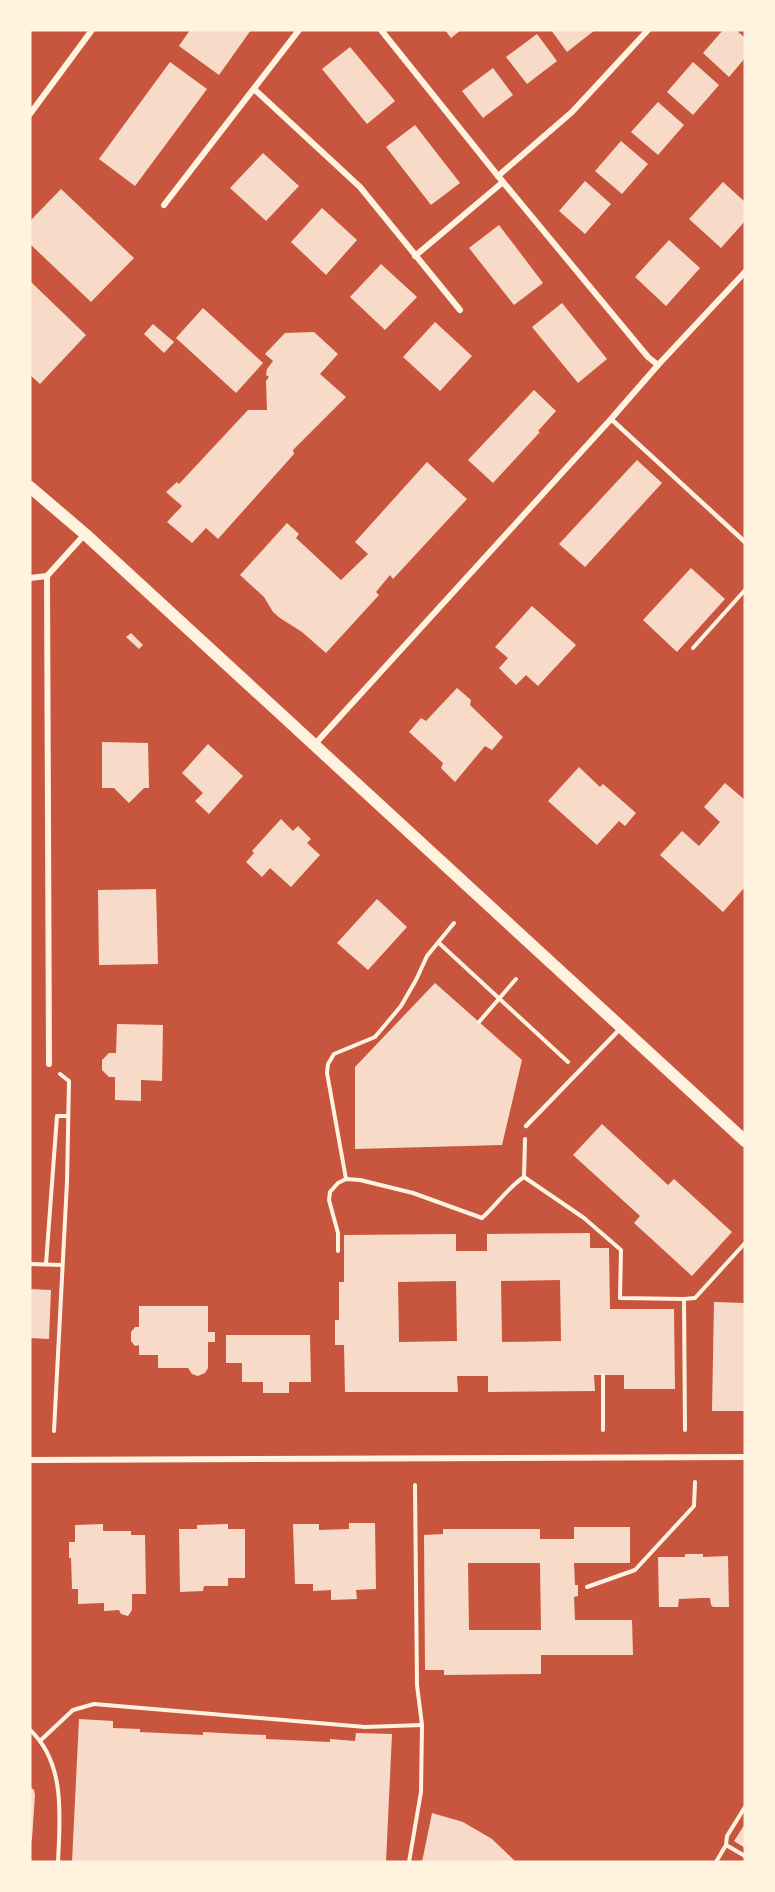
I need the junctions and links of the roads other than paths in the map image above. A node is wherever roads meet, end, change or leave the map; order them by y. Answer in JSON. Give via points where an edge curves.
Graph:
{"nodes":[{"id":1,"x":92,"y":30,"type":"edge"},
{"id":2,"x":299,"y":30,"type":"edge"},
{"id":3,"x":381,"y":30,"type":"edge"},
{"id":4,"x":648,"y":30,"type":"edge"},
{"id":5,"x":254,"y":89,"type":"junction"},
{"id":6,"x":30,"y":114,"type":"edge"},
{"id":7,"x":498,"y":176,"type":"junction"},
{"id":8,"x":503,"y":182,"type":"junction"},
{"id":9,"x":164,"y":205,"type":"dead end"},
{"id":10,"x":415,"y":256,"type":"junction"},
{"id":11,"x":745,"y":272,"type":"edge"},
{"id":12,"x":460,"y":310,"type":"dead end"},
{"id":13,"x":658,"y":365,"type":"junction"},
{"id":14,"x":611,"y":419,"type":"junction"},
{"id":15,"x":30,"y":487,"type":"edge"},
{"id":16,"x":85,"y":534,"type":"junction"},
{"id":17,"x":745,"y":542,"type":"edge"},
{"id":18,"x":47,"y":576,"type":"junction"},
{"id":19,"x":30,"y":578,"type":"edge"},
{"id":20,"x":315,"y":744,"type":"junction"},
{"id":21,"x":622,"y":1027,"type":"junction"},
{"id":22,"x":49,"y":1064,"type":"road end"},
{"id":23,"x":525,"y":1126,"type":"road end"},
{"id":24,"x":745,"y":1141,"type":"edge"},
{"id":25,"x":745,"y":1457,"type":"edge"},
{"id":26,"x":30,"y":1460,"type":"edge"}],
"edges":[{"from":1,"to":6,"type":"street"},
{"from":2,"to":5,"type":"street"},
{"from":3,"to":7,"type":"street"},
{"from":4,"to":7,"type":"street","via":[[572,112]]},
{"from":5,"to":9,"type":"street"},
{"from":5,"to":10,"type":"street","via":[[360,187]]},
{"from":7,"to":8,"type":"street"},
{"from":8,"to":10,"type":"street"},
{"from":8,"to":13,"type":"street"},
{"from":10,"to":12,"type":"street"},
{"from":11,"to":13,"type":"street"},
{"from":13,"to":14,"type":"street"},
{"from":14,"to":17,"type":"lane"},
{"from":14,"to":20,"type":"street"},
{"from":15,"to":16,"type":"main road"},
{"from":16,"to":18,"type":"street"},
{"from":16,"to":20,"type":"main road"},
{"from":18,"to":19,"type":"street"},
{"from":18,"to":22,"type":"street"},
{"from":20,"to":21,"type":"main road"},
{"from":21,"to":23,"type":"lane"},
{"from":21,"to":24,"type":"main road"},
{"from":25,"to":26,"type":"street"}]}
